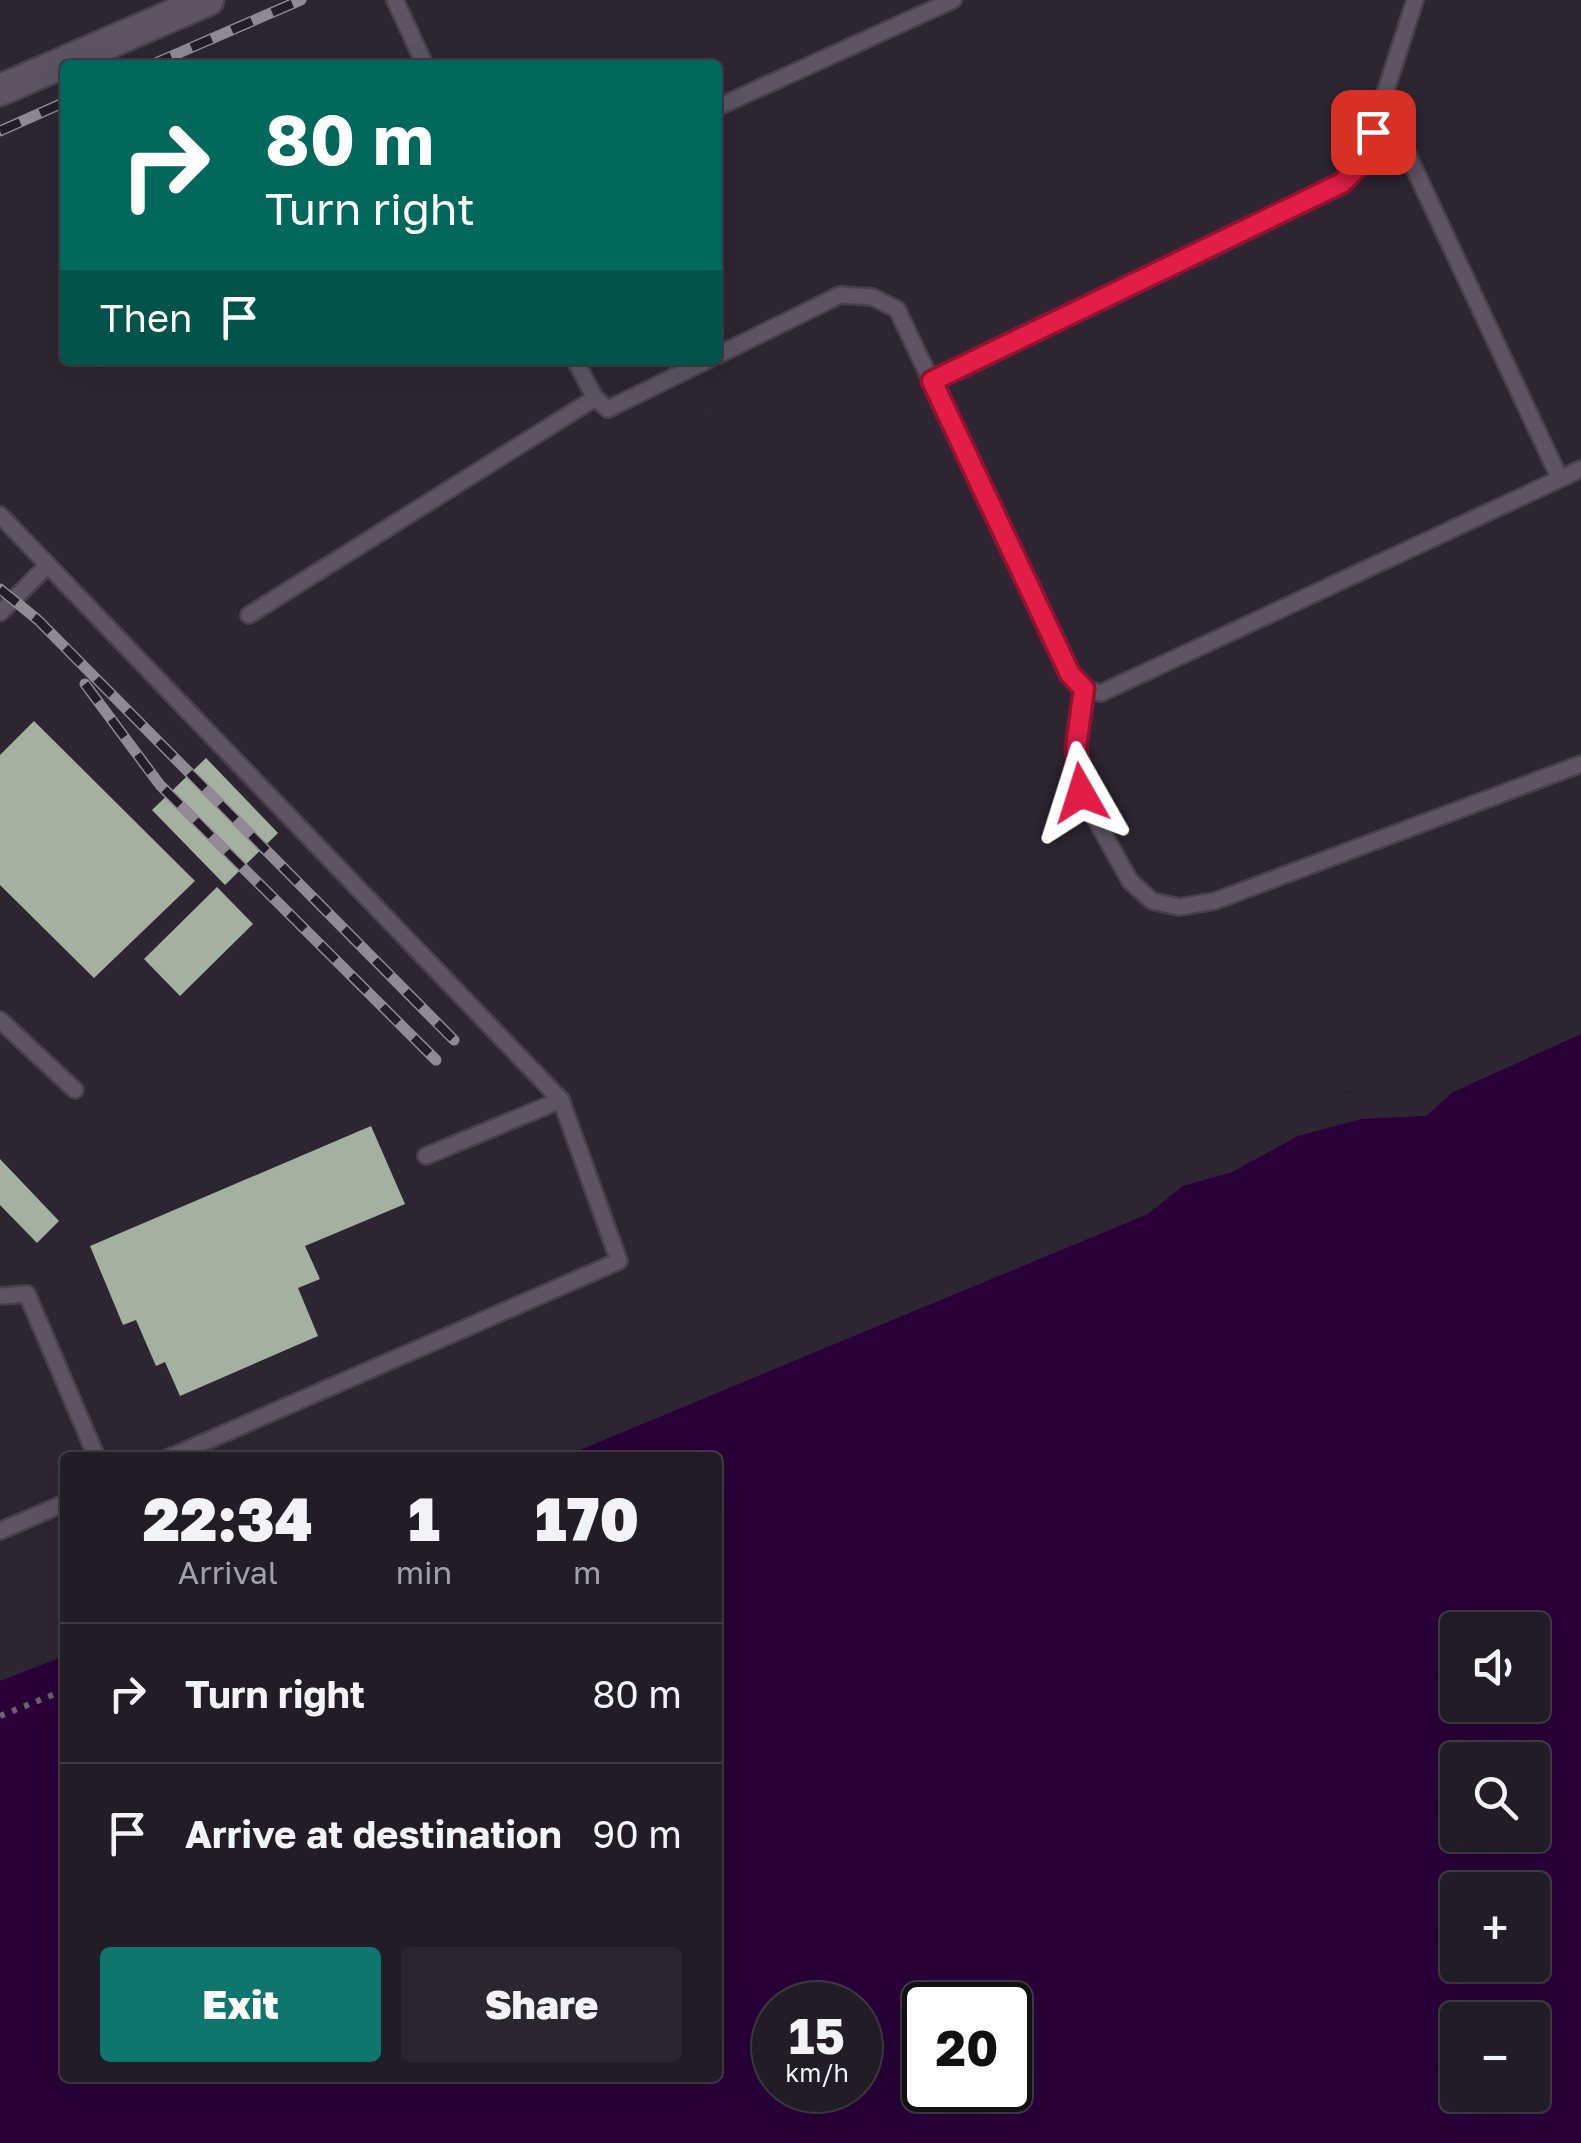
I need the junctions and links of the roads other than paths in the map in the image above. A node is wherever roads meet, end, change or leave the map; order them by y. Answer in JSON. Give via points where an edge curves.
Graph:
{"nodes":[{"id":1,"x":208,"y":0,"type":"edge"},
{"id":2,"x":395,"y":0,"type":"edge"},
{"id":3,"x":954,"y":0,"type":"edge"},
{"id":4,"x":1415,"y":0,"type":"edge"},
{"id":5,"x":69,"y":60,"type":"edge"},
{"id":6,"x":423,"y":60,"type":"edge"},
{"id":7,"x":60,"y":64,"type":"edge"},
{"id":8,"x":0,"y":90,"type":"edge"},
{"id":9,"x":1382,"y":102,"type":"junction"},
{"id":10,"x":722,"y":105,"type":"edge"},
{"id":11,"x":722,"y":353,"type":"edge"},
{"id":12,"x":578,"y":365,"type":"edge"},
{"id":13,"x":698,"y":365,"type":"edge"},
{"id":14,"x":932,"y":381,"type":"junction"},
{"id":15,"x":595,"y":398,"type":"junction"},
{"id":16,"x":1581,"y":469,"type":"edge"},
{"id":17,"x":1560,"y":479,"type":"junction"},
{"id":18,"x":0,"y":515,"type":"edge"},
{"id":19,"x":48,"y":566,"type":"junction"},
{"id":20,"x":0,"y":613,"type":"edge"},
{"id":21,"x":249,"y":616,"type":"dead end"},
{"id":22,"x":1084,"y":689,"type":"junction"},
{"id":23,"x":1581,"y":764,"type":"edge"},
{"id":24,"x":0,"y":1020,"type":"edge"},
{"id":25,"x":75,"y":1090,"type":"dead end"},
{"id":26,"x":561,"y":1100,"type":"junction"},
{"id":27,"x":426,"y":1156,"type":"dead end"},
{"id":28,"x":0,"y":1296,"type":"edge"},
{"id":29,"x":94,"y":1452,"type":"edge"},
{"id":30,"x":182,"y":1452,"type":"edge"},
{"id":31,"x":60,"y":1505,"type":"edge"},
{"id":32,"x":0,"y":1531,"type":"edge"}],
"edges":[{"from":1,"to":5,"type":"street"},
{"from":2,"to":6,"type":"lane"},
{"from":3,"to":10,"type":"lane"},
{"from":4,"to":9,"type":"lane"},
{"from":7,"to":8,"type":"street"},
{"from":9,"to":14,"type":"lane","via":[[1363,162],[1342,183]]},
{"from":9,"to":17,"type":"lane"},
{"from":11,"to":14,"type":"lane","via":[[840,295],[872,297],[897,309]]},
{"from":12,"to":15,"type":"lane"},
{"from":13,"to":15,"type":"lane","via":[[608,409]]},
{"from":14,"to":22,"type":"lane","via":[[1070,674]]},
{"from":15,"to":21,"type":"lane"},
{"from":16,"to":17,"type":"lane"},
{"from":17,"to":22,"type":"lane","via":[[1101,693]]},
{"from":18,"to":19,"type":"lane"},
{"from":19,"to":20,"type":"lane"},
{"from":19,"to":26,"type":"lane"},
{"from":22,"to":23,"type":"lane","via":[[1076,747],[1081,793],[1130,881],[1152,901],[1179,907],[1215,900]]},
{"from":24,"to":25,"type":"lane"},
{"from":26,"to":27,"type":"lane"},
{"from":26,"to":30,"type":"lane","via":[[619,1262]]},
{"from":28,"to":29,"type":"lane","via":[[27,1294]]},
{"from":31,"to":32,"type":"lane"}]}
